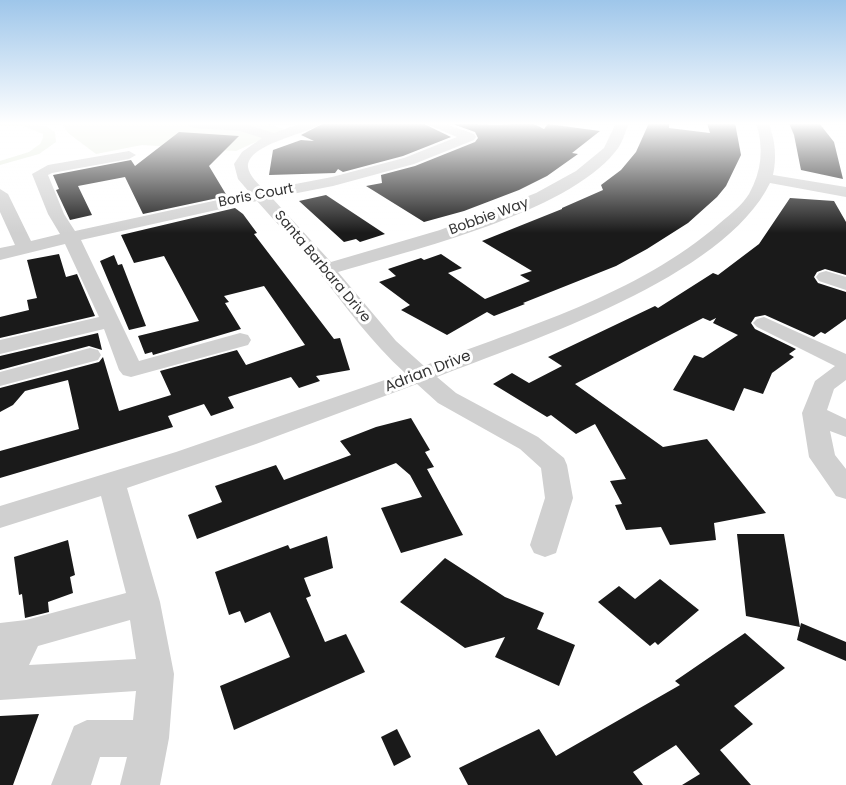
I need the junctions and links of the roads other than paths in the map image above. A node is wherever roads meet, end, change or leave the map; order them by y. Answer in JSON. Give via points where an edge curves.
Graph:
{"nodes":[{"id":1,"x":102,"y":160,"type":"edge"},
{"id":2,"x":244,"y":160,"type":"edge"},
{"id":3,"x":412,"y":160,"type":"edge"},
{"id":4,"x":602,"y":160,"type":"edge"},
{"id":5,"x":768,"y":160,"type":"edge"},
{"id":6,"x":765,"y":178,"type":"junction"},
{"id":7,"x":846,"y":192,"type":"edge"},
{"id":8,"x":0,"y":194,"type":"edge"},
{"id":9,"x":261,"y":195,"type":"junction"},
{"id":10,"x":71,"y":238,"type":"junction"},
{"id":11,"x":26,"y":249,"type":"junction"},
{"id":12,"x":0,"y":254,"type":"edge"},
{"id":13,"x":327,"y":269,"type":"junction"},
{"id":14,"x":826,"y":277,"type":"dead end"},
{"id":15,"x":846,"y":284,"type":"edge"},
{"id":16,"x":111,"y":321,"type":"junction"},
{"id":17,"x":764,"y":323,"type":"dead end"},
{"id":18,"x":240,"y":340,"type":"dead end"},
{"id":19,"x":0,"y":346,"type":"edge"},
{"id":20,"x":90,"y":355,"type":"dead end"},
{"id":21,"x":846,"y":363,"type":"edge"},
{"id":22,"x":846,"y":369,"type":"edge"},
{"id":23,"x":421,"y":376,"type":"junction"},
{"id":24,"x":0,"y":379,"type":"edge"},
{"id":25,"x":814,"y":412,"type":"junction"},
{"id":26,"x":846,"y":429,"type":"edge"},
{"id":27,"x":112,"y":484,"type":"junction"},
{"id":28,"x":846,"y":489,"type":"edge"},
{"id":29,"x":0,"y":517,"type":"edge"},
{"id":30,"x":545,"y":545,"type":"dead end"},
{"id":31,"x":144,"y":602,"type":"junction"},
{"id":32,"x":13,"y":636,"type":"edge"},
{"id":33,"x":156,"y":674,"type":"junction"},
{"id":34,"x":1,"y":683,"type":"edge"},
{"id":35,"x":150,"y":738,"type":"junction"},
{"id":36,"x":71,"y":785,"type":"edge"},
{"id":37,"x":141,"y":785,"type":"edge"}],
"edges":[{"from":1,"to":10,"type":"street","via":[[48,169],[40,174],[56,214]]},
{"from":2,"to":9,"type":"street","name":"Santa Barbara Drive","via":[[241,170]]},
{"from":3,"to":9,"type":"street","name":"Boris Court"},
{"from":4,"to":13,"type":"street","name":"Bobbie Way","via":[[547,195],[497,216]]},
{"from":5,"to":6,"type":"street","name":"Adrian Drive"},
{"from":6,"to":7,"type":"street"},
{"from":6,"to":23,"type":"street","name":"Adrian Drive","via":[[743,213],[676,265],[547,326]]},
{"from":8,"to":11,"type":"street"},
{"from":9,"to":10,"type":"street","name":"Boris Court"},
{"from":9,"to":13,"type":"street","name":"Santa Barbara Drive"},
{"from":10,"to":11,"type":"street","name":"Boris Court"},
{"from":10,"to":16,"type":"street"},
{"from":11,"to":12,"type":"street","name":"Boris Court"},
{"from":13,"to":23,"type":"street","name":"Santa Barbara Drive","via":[[388,346]]},
{"from":14,"to":15,"type":"street"},
{"from":16,"to":18,"type":"street","via":[[131,370]]},
{"from":16,"to":19,"type":"street"},
{"from":17,"to":21,"type":"street"},
{"from":20,"to":24,"type":"street"},
{"from":22,"to":25,"type":"street","via":[[823,386]]},
{"from":23,"to":27,"type":"street","name":"Adrian Drive"},
{"from":23,"to":30,"type":"street","name":"Santa Barbara Drive","via":[[447,398],[529,443],[554,465],[559,498]]},
{"from":25,"to":26,"type":"street"},
{"from":25,"to":28,"type":"street","via":[[822,457]]},
{"from":27,"to":29,"type":"street","name":"Adrian Drive"},
{"from":27,"to":31,"type":"street"},
{"from":31,"to":32,"type":"street"},
{"from":31,"to":33,"type":"street"},
{"from":32,"to":34,"type":"street"},
{"from":33,"to":34,"type":"street"},
{"from":33,"to":35,"type":"street"},
{"from":35,"to":36,"type":"street","via":[[87,739]]},
{"from":35,"to":37,"type":"street"}]}
